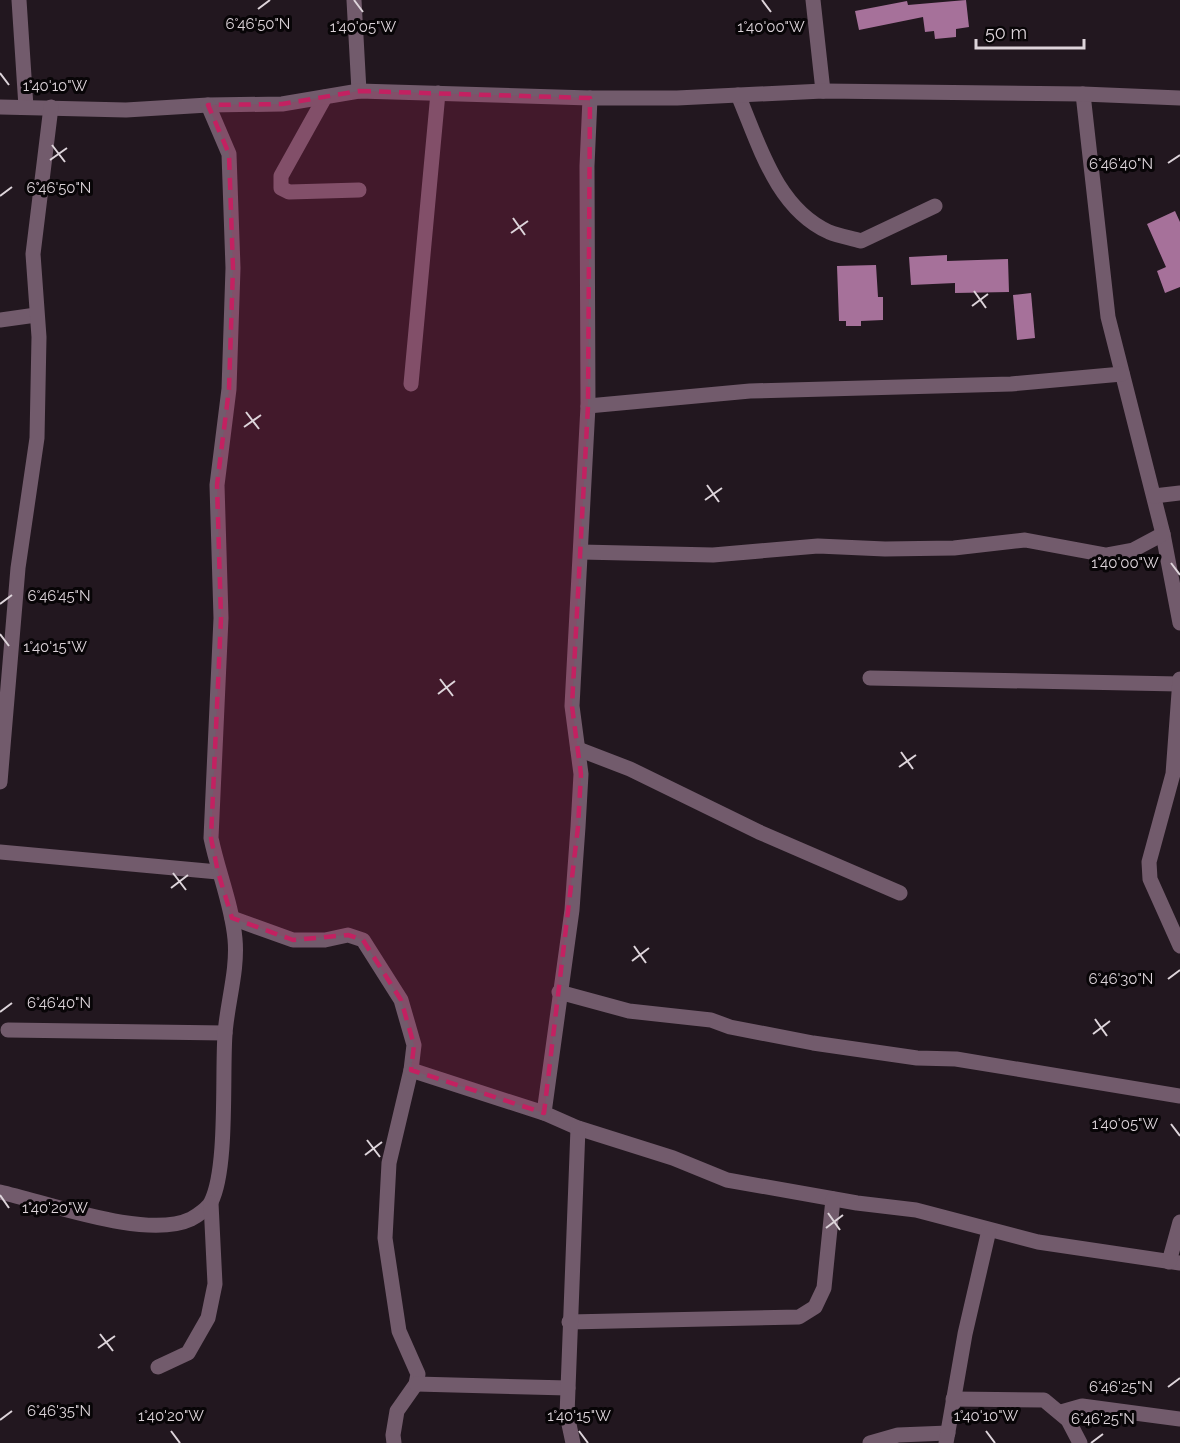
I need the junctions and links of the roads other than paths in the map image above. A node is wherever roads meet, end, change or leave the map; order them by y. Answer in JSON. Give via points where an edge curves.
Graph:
{"nodes":[{"id":1,"x":19,"y":0,"type":"edge"},
{"id":2,"x":354,"y":0,"type":"edge"},
{"id":3,"x":813,"y":0,"type":"edge"},
{"id":4,"x":359,"y":91,"type":"junction"},
{"id":5,"x":823,"y":91,"type":"junction"},
{"id":6,"x":438,"y":93,"type":"junction"},
{"id":7,"x":1083,"y":94,"type":"junction"},
{"id":8,"x":738,"y":95,"type":"junction"},
{"id":9,"x":325,"y":97,"type":"junction"},
{"id":10,"x":590,"y":98,"type":"junction"},
{"id":11,"x":1180,"y":98,"type":"edge"},
{"id":12,"x":208,"y":105,"type":"junction"},
{"id":13,"x":0,"y":107,"type":"edge"},
{"id":14,"x":26,"y":107,"type":"junction"},
{"id":15,"x":51,"y":107,"type":"junction"},
{"id":16,"x":359,"y":190,"type":"dead end"},
{"id":17,"x":935,"y":206,"type":"dead end"},
{"id":18,"x":36,"y":315,"type":"junction"},
{"id":19,"x":0,"y":320,"type":"edge"},
{"id":20,"x":1122,"y":374,"type":"junction"},
{"id":21,"x":411,"y":384,"type":"dead end"},
{"id":22,"x":588,"y":406,"type":"junction"},
{"id":23,"x":1180,"y":493,"type":"edge"},
{"id":24,"x":1154,"y":496,"type":"junction"},
{"id":25,"x":1163,"y":534,"type":"junction"},
{"id":26,"x":581,"y":552,"type":"junction"},
{"id":27,"x":1180,"y":623,"type":"edge"},
{"id":28,"x":870,"y":678,"type":"dead end"},
{"id":29,"x":1180,"y":679,"type":"edge"},
{"id":30,"x":1179,"y":684,"type":"edge"},
{"id":31,"x":3,"y":696,"type":"edge"},
{"id":32,"x":578,"y":749,"type":"junction"},
{"id":33,"x":0,"y":782,"type":"edge"},
{"id":34,"x":0,"y":852,"type":"edge"},
{"id":35,"x":218,"y":872,"type":"junction"},
{"id":36,"x":900,"y":893,"type":"dead end"},
{"id":37,"x":232,"y":918,"type":"junction"},
{"id":38,"x":1180,"y":946,"type":"edge"},
{"id":39,"x":559,"y":992,"type":"junction"},
{"id":40,"x":8,"y":1030,"type":"dead end"},
{"id":41,"x":225,"y":1034,"type":"junction"},
{"id":42,"x":411,"y":1070,"type":"junction"},
{"id":43,"x":1180,"y":1096,"type":"edge"},
{"id":44,"x":544,"y":1113,"type":"junction"},
{"id":45,"x":578,"y":1128,"type":"junction"},
{"id":46,"x":0,"y":1192,"type":"edge"},
{"id":47,"x":833,"y":1199,"type":"junction"},
{"id":48,"x":211,"y":1203,"type":"junction"},
{"id":49,"x":1180,"y":1222,"type":"edge"},
{"id":50,"x":989,"y":1230,"type":"junction"},
{"id":51,"x":1175,"y":1262,"type":"edge"},
{"id":52,"x":569,"y":1322,"type":"junction"},
{"id":53,"x":158,"y":1367,"type":"dead end"},
{"id":54,"x":416,"y":1384,"type":"junction"},
{"id":55,"x":568,"y":1388,"type":"junction"},
{"id":56,"x":954,"y":1399,"type":"junction"},
{"id":57,"x":1061,"y":1412,"type":"junction"},
{"id":58,"x":1180,"y":1419,"type":"edge"},
{"id":59,"x":947,"y":1438,"type":"edge"},
{"id":60,"x":394,"y":1443,"type":"edge"},
{"id":61,"x":573,"y":1443,"type":"edge"},
{"id":62,"x":870,"y":1443,"type":"edge"},
{"id":63,"x":1080,"y":1443,"type":"edge"}],
"edges":[{"from":1,"to":14,"type":"street"},
{"from":2,"to":4,"type":"street"},
{"from":3,"to":5,"type":"street"},
{"from":4,"to":6,"type":"street"},
{"from":4,"to":9,"type":"street"},
{"from":5,"to":7,"type":"street"},
{"from":5,"to":8,"type":"street"},
{"from":6,"to":10,"type":"street"},
{"from":6,"to":21,"type":"street"},
{"from":7,"to":11,"type":"street"},
{"from":7,"to":20,"type":"street","via":[[1105,294]]},
{"from":8,"to":10,"type":"street"},
{"from":8,"to":17,"type":"street","via":[[775,181],[802,214],[829,232],[861,241]]},
{"from":9,"to":12,"type":"street","via":[[282,104]]},
{"from":9,"to":16,"type":"street","via":[[281,176],[281,188],[289,192]]},
{"from":10,"to":22,"type":"street"},
{"from":12,"to":15,"type":"street","via":[[126,111]]},
{"from":12,"to":35,"type":"street","via":[[229,154],[233,268],[229,389],[217,484],[221,618],[211,838]]},
{"from":13,"to":14,"type":"street"},
{"from":14,"to":15,"type":"street"},
{"from":15,"to":18,"type":"street","via":[[33,254]]},
{"from":18,"to":19,"type":"street"},
{"from":18,"to":31,"type":"street","via":[[38,438]]},
{"from":20,"to":22,"type":"street","via":[[1011,384],[750,391]]},
{"from":20,"to":24,"type":"street"},
{"from":22,"to":26,"type":"street"},
{"from":23,"to":24,"type":"street"},
{"from":24,"to":25,"type":"street"},
{"from":25,"to":26,"type":"street","via":[[1133,550],[1106,555],[1025,540],[954,548],[818,546],[725,555]]},
{"from":25,"to":27,"type":"street"},
{"from":26,"to":32,"type":"street","via":[[572,706]]},
{"from":28,"to":30,"type":"street"},
{"from":29,"to":30,"type":"street"},
{"from":30,"to":38,"type":"street","via":[[1173,774],[1149,862],[1150,879]]},
{"from":31,"to":33,"type":"street"},
{"from":32,"to":36,"type":"street"},
{"from":32,"to":39,"type":"street","via":[[578,839]]},
{"from":34,"to":35,"type":"street"},
{"from":35,"to":37,"type":"street"},
{"from":37,"to":41,"type":"street","via":[[235,942]]},
{"from":37,"to":42,"type":"street","via":[[293,940],[348,935],[363,940],[401,1000],[414,1045]]},
{"from":39,"to":43,"type":"street","via":[[629,1011],[711,1020],[813,1043],[917,1058],[956,1059]]},
{"from":39,"to":44,"type":"street"},
{"from":40,"to":41,"type":"street"},
{"from":41,"to":48,"type":"street","via":[[219,1171]]},
{"from":42,"to":44,"type":"street"},
{"from":42,"to":54,"type":"street","via":[[389,1163],[385,1238],[399,1331],[418,1374]]},
{"from":44,"to":45,"type":"street"},
{"from":45,"to":47,"type":"street","via":[[727,1180]]},
{"from":45,"to":52,"type":"street"},
{"from":46,"to":48,"type":"street","via":[[139,1227],[170,1226],[192,1219]]},
{"from":47,"to":50,"type":"street","via":[[916,1210]]},
{"from":47,"to":52,"type":"street","via":[[824,1288],[815,1307],[799,1317]]},
{"from":48,"to":53,"type":"street","via":[[215,1284],[208,1318],[188,1353]]},
{"from":49,"to":51,"type":"street"},
{"from":50,"to":51,"type":"street","via":[[1038,1242]]},
{"from":50,"to":56,"type":"street"},
{"from":52,"to":55,"type":"street"},
{"from":54,"to":55,"type":"street"},
{"from":54,"to":60,"type":"street","via":[[397,1411]]},
{"from":55,"to":61,"type":"street","via":[[567,1415]]},
{"from":56,"to":57,"type":"street","via":[[1044,1400]]},
{"from":56,"to":59,"type":"street"},
{"from":57,"to":58,"type":"street","via":[[1082,1406]]},
{"from":57,"to":63,"type":"street"},
{"from":59,"to":62,"type":"street","via":[[898,1435]]}]}
